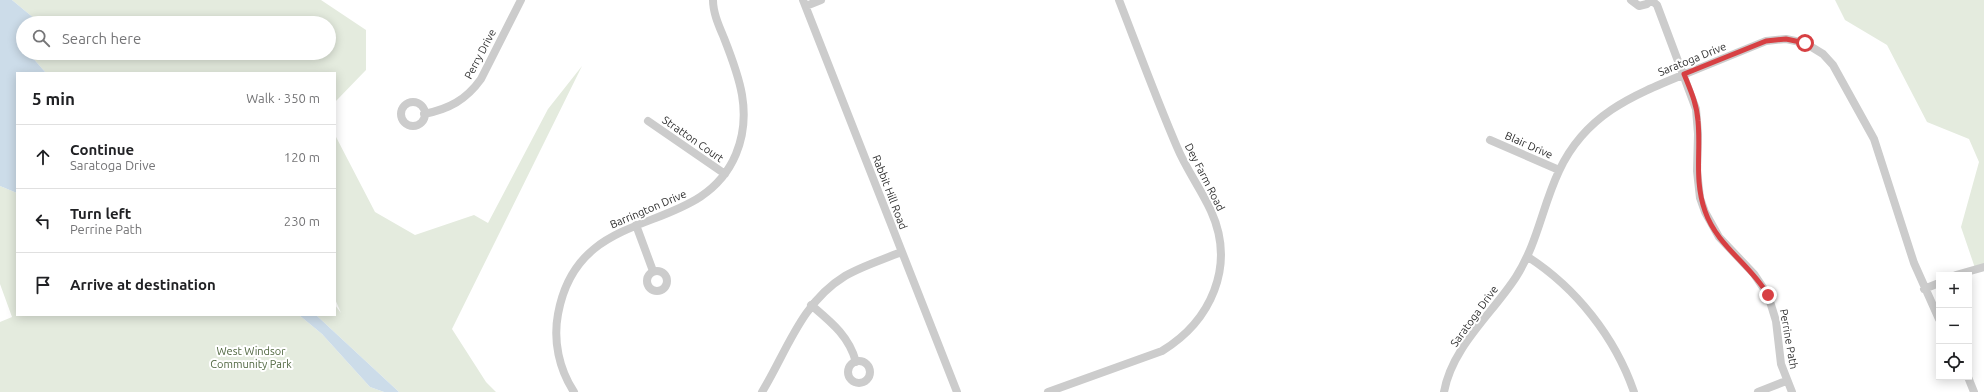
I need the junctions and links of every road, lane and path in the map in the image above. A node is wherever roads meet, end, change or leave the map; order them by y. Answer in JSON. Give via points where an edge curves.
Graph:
{"nodes":[{"id":1,"x":521,"y":0,"type":"edge"},
{"id":2,"x":713,"y":0,"type":"edge"},
{"id":3,"x":821,"y":0,"type":"edge"},
{"id":4,"x":1119,"y":0,"type":"edge"},
{"id":5,"x":1631,"y":0,"type":"edge"},
{"id":6,"x":1651,"y":0,"type":"edge"},
{"id":7,"x":804,"y":3,"type":"edge"},
{"id":8,"x":1684,"y":74,"type":"junction"},
{"id":9,"x":424,"y":114,"type":"dead end"},
{"id":10,"x":648,"y":121,"type":"dead end"},
{"id":11,"x":1490,"y":140,"type":"dead end"},
{"id":12,"x":1559,"y":170,"type":"junction"},
{"id":13,"x":725,"y":174,"type":"junction"},
{"id":14,"x":636,"y":225,"type":"junction"},
{"id":15,"x":901,"y":252,"type":"junction"},
{"id":16,"x":1528,"y":257,"type":"junction"},
{"id":17,"x":1984,"y":267,"type":"edge"},
{"id":18,"x":653,"y":271,"type":"dead end"},
{"id":19,"x":1966,"y":272,"type":"edge"},
{"id":20,"x":1936,"y":283,"type":"edge"},
{"id":21,"x":1924,"y":289,"type":"junction"},
{"id":22,"x":811,"y":305,"type":"junction"},
{"id":23,"x":1936,"y":313,"type":"edge"},
{"id":24,"x":856,"y":362,"type":"dead end"},
{"id":25,"x":1969,"y":380,"type":"edge"},
{"id":26,"x":1786,"y":381,"type":"junction"},
{"id":27,"x":574,"y":392,"type":"edge"},
{"id":28,"x":762,"y":392,"type":"edge"},
{"id":29,"x":957,"y":392,"type":"edge"},
{"id":30,"x":1048,"y":392,"type":"edge"},
{"id":31,"x":1444,"y":392,"type":"edge"},
{"id":32,"x":1634,"y":392,"type":"edge"},
{"id":33,"x":1758,"y":392,"type":"edge"},
{"id":34,"x":1792,"y":392,"type":"edge"},
{"id":35,"x":1974,"y":392,"type":"edge"}],
"edges":[{"from":1,"to":9,"type":"street","name":"Perry Drive","via":[[474,89],[448,108]]},
{"from":2,"to":13,"type":"street","name":"Barrington Drive","via":[[717,21],[739,77],[744,104],[740,144]]},
{"from":3,"to":7,"type":"street"},
{"from":4,"to":30,"type":"street","name":"Dey Farm Road","via":[[1177,147],[1211,211],[1220,251],[1218,279],[1209,304],[1193,327],[1162,351]]},
{"from":5,"to":6,"type":"street","via":[[1639,6]]},
{"from":6,"to":8,"type":"street","name":"Perrine Path","via":[[1657,5]]},
{"from":7,"to":15,"type":"street","name":"Rabbit Hill Road"},
{"from":8,"to":12,"type":"street","name":"Saratoga Drive","via":[[1639,92],[1612,107],[1582,135]]},
{"from":8,"to":21,"type":"street","name":"Saratoga Drive","via":[[1776,39],[1805,43],[1823,54],[1833,65],[1874,138],[1903,232]]},
{"from":8,"to":26,"type":"street","name":"Perrine Path","via":[[1696,108],[1700,198],[1719,237],[1754,274],[1768,295],[1776,321]]},
{"from":10,"to":13,"type":"street","name":"Stratton Court"},
{"from":11,"to":12,"type":"street","name":"Blair Drive"},
{"from":12,"to":16,"type":"street","name":"Saratoga Drive"},
{"from":13,"to":14,"type":"street","name":"Barrington Drive","via":[[708,192],[696,200]]},
{"from":14,"to":18,"type":"street"},
{"from":14,"to":27,"type":"street","name":"Barrington Drive","via":[[608,238],[591,251],[576,268],[564,293],[557,319],[557,346],[564,372]]},
{"from":15,"to":22,"type":"street","via":[[844,276]]},
{"from":15,"to":29,"type":"street","name":"Rabbit Hill Road"},
{"from":16,"to":31,"type":"street","name":"Saratoga Drive","via":[[1462,350]]},
{"from":16,"to":32,"type":"street","via":[[1557,278],[1598,324],[1623,365]]},
{"from":17,"to":19,"type":"street"},
{"from":20,"to":21,"type":"street"},
{"from":21,"to":23,"type":"street","name":"Saratoga Drive"},
{"from":22,"to":24,"type":"street","via":[[844,335]]},
{"from":22,"to":28,"type":"street","via":[[798,323]]},
{"from":25,"to":35,"type":"street"},
{"from":26,"to":33,"type":"street"},
{"from":26,"to":34,"type":"street","name":"Perrine Path"}]}
